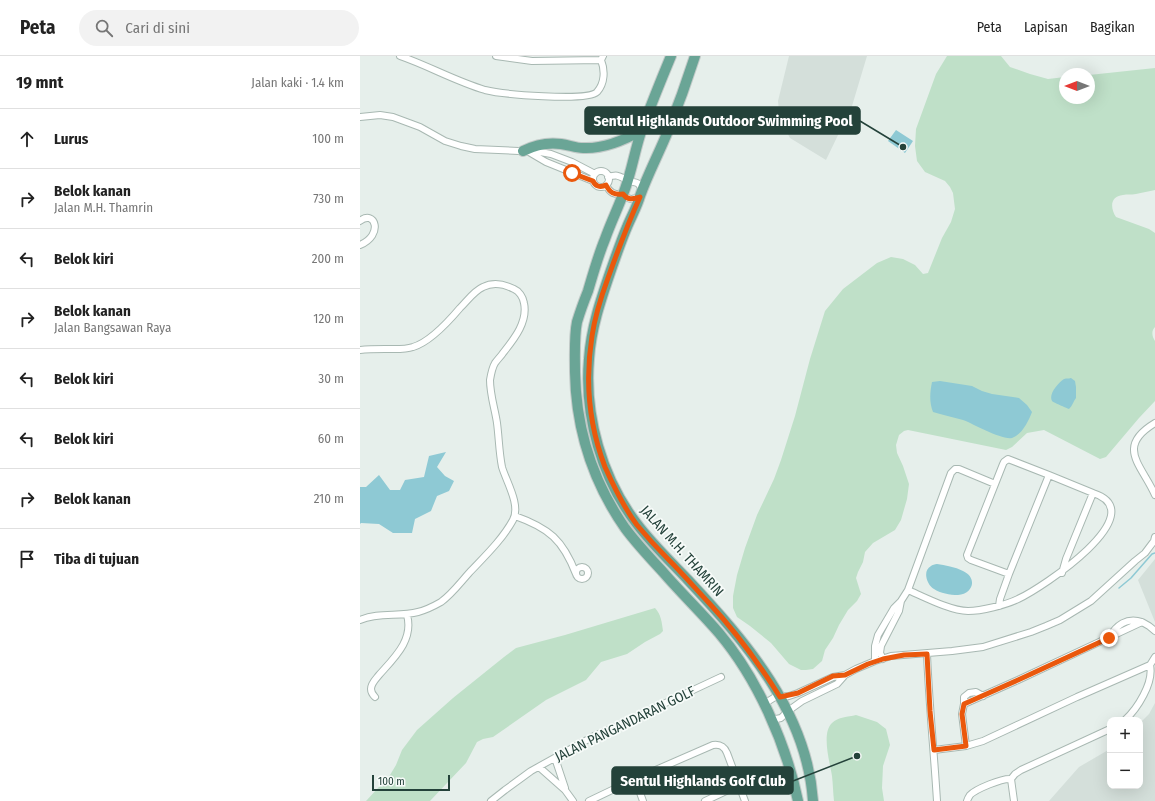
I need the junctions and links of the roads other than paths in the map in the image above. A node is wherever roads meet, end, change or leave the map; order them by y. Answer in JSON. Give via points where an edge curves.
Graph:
{"nodes":[{"id":1,"x":400,"y":56,"type":"edge"},
{"id":2,"x":496,"y":56,"type":"edge"},
{"id":3,"x":671,"y":56,"type":"edge"},
{"id":4,"x":695,"y":56,"type":"edge"},
{"id":5,"x":602,"y":58,"type":"edge"},
{"id":6,"x":360,"y":117,"type":"edge"},
{"id":7,"x":642,"y":130,"type":"junction"},
{"id":8,"x":525,"y":152,"type":"junction"},
{"id":9,"x":576,"y":164,"type":"junction"},
{"id":10,"x":572,"y":173,"type":"junction"},
{"id":11,"x":595,"y":174,"type":"junction"},
{"id":12,"x":608,"y":177,"type":"junction"},
{"id":13,"x":593,"y":181,"type":"junction"},
{"id":14,"x":628,"y":181,"type":"junction"},
{"id":15,"x":606,"y":185,"type":"junction"},
{"id":16,"x":623,"y":194,"type":"junction"},
{"id":17,"x":641,"y":194,"type":"junction"},
{"id":18,"x":360,"y":221,"type":"edge"},
{"id":19,"x":360,"y":245,"type":"edge"},
{"id":20,"x":360,"y":350,"type":"edge"},
{"id":21,"x":1155,"y":423,"type":"edge"},
{"id":22,"x":1049,"y":475,"type":"junction"},
{"id":23,"x":995,"y":484,"type":"junction"},
{"id":24,"x":1092,"y":493,"type":"junction"},
{"id":25,"x":1155,"y":495,"type":"edge"},
{"id":26,"x":515,"y":516,"type":"junction"},
{"id":27,"x":1155,"y":540,"type":"edge"},
{"id":28,"x":1155,"y":548,"type":"edge"},
{"id":29,"x":1145,"y":553,"type":"junction"},
{"id":30,"x":1062,"y":573,"type":"junction"},
{"id":31,"x":576,"y":574,"type":"dead end"},
{"id":32,"x":1009,"y":574,"type":"junction"},
{"id":33,"x":908,"y":590,"type":"junction"},
{"id":34,"x":901,"y":601,"type":"junction"},
{"id":35,"x":999,"y":606,"type":"junction"},
{"id":36,"x":407,"y":615,"type":"junction"},
{"id":37,"x":360,"y":620,"type":"edge"},
{"id":38,"x":883,"y":627,"type":"junction"},
{"id":39,"x":889,"y":631,"type":"junction"},
{"id":40,"x":1155,"y":631,"type":"edge"},
{"id":41,"x":927,"y":654,"type":"junction"},
{"id":42,"x":1155,"y":656,"type":"edge"},
{"id":43,"x":883,"y":659,"type":"junction"},
{"id":44,"x":875,"y":661,"type":"junction"},
{"id":45,"x":1150,"y":665,"type":"junction"},
{"id":46,"x":845,"y":675,"type":"junction"},
{"id":47,"x":721,"y":677,"type":"dead end"},
{"id":48,"x":375,"y":697,"type":"dead end"},
{"id":49,"x":780,"y":697,"type":"junction"},
{"id":50,"x":764,"y":704,"type":"junction"},
{"id":51,"x":788,"y":711,"type":"junction"},
{"id":52,"x":1127,"y":717,"type":"edge"},
{"id":53,"x":771,"y":720,"type":"junction"},
{"id":54,"x":1107,"y":730,"type":"edge"},
{"id":55,"x":966,"y":746,"type":"junction"},
{"id":56,"x":934,"y":750,"type":"junction"},
{"id":57,"x":555,"y":758,"type":"junction"},
{"id":58,"x":540,"y":767,"type":"junction"},
{"id":59,"x":635,"y":779,"type":"junction"},
{"id":60,"x":1011,"y":779,"type":"junction"},
{"id":61,"x":739,"y":785,"type":"junction"},
{"id":62,"x":565,"y":790,"type":"junction"},
{"id":63,"x":491,"y":801,"type":"edge"},
{"id":64,"x":573,"y":801,"type":"edge"},
{"id":65,"x":590,"y":801,"type":"edge"},
{"id":66,"x":643,"y":801,"type":"edge"},
{"id":67,"x":705,"y":801,"type":"edge"},
{"id":68,"x":745,"y":801,"type":"edge"},
{"id":69,"x":798,"y":801,"type":"edge"},
{"id":70,"x":813,"y":801,"type":"edge"},
{"id":71,"x":937,"y":801,"type":"edge"},
{"id":72,"x":967,"y":801,"type":"edge"},
{"id":73,"x":1014,"y":801,"type":"edge"}],
"edges":[{"from":1,"to":5,"type":"street","via":[[453,79],[491,91],[566,96],[590,95],[597,92],[604,75]]},
{"from":2,"to":5,"type":"street","via":[[532,61]]},
{"from":3,"to":7,"type":"main road","name":"JALAN M.H. THAMRIN"},
{"from":4,"to":17,"type":"main road","name":"JALAN M.H. THAMRIN"},
{"from":6,"to":8,"type":"street","via":[[393,117],[420,127],[445,141],[475,149]]},
{"from":7,"to":8,"type":"main road","via":[[608,145],[584,148],[550,143],[541,144]]},
{"from":7,"to":14,"type":"main road","name":"JALAN M.H. THAMRIN"},
{"from":8,"to":9,"type":"street","via":[[551,154]]},
{"from":8,"to":10,"type":"street"},
{"from":9,"to":10,"type":"street"},
{"from":9,"to":11,"type":"street"},
{"from":10,"to":13,"type":"street"},
{"from":11,"to":12,"type":"street","via":[[606,172]]},
{"from":11,"to":13,"type":"street"},
{"from":12,"to":14,"type":"street","via":[[619,176]]},
{"from":12,"to":15,"type":"street"},
{"from":13,"to":15,"type":"street","via":[[601,187]]},
{"from":14,"to":16,"type":"main road","name":"JALAN M.H. THAMRIN"},
{"from":14,"to":17,"type":"street","via":[[635,182],[641,187]]},
{"from":15,"to":16,"type":"street","via":[[613,194]]},
{"from":16,"to":17,"type":"street","via":[[629,199]]},
{"from":16,"to":50,"type":"main road","name":"JALAN M.H. THAMRIN","via":[[577,324],[575,381],[582,434],[600,483],[626,528],[664,574],[720,634],[738,658]]},
{"from":17,"to":49,"type":"main road","name":"JALAN M.H. THAMRIN","via":[[600,301],[592,335],[588,389],[594,433],[612,484],[637,525],[739,637],[762,667]]},
{"from":18,"to":19,"type":"street","via":[[369,218],[376,228],[369,239]]},
{"from":20,"to":26,"type":"street","via":[[405,349],[421,343],[441,327],[476,291],[485,286],[506,286],[515,289],[522,296],[525,314],[523,323],[495,363],[490,380],[502,467],[513,498]]},
{"from":21,"to":25,"type":"street","via":[[1137,437],[1133,447],[1135,459]]},
{"from":22,"to":23,"type":"street","via":[[1008,459],[1004,462]]},
{"from":22,"to":24,"type":"street"},
{"from":22,"to":32,"type":"street"},
{"from":23,"to":32,"type":"street","via":[[967,555],[971,560]]},
{"from":23,"to":33,"type":"street","via":[[959,469],[953,471]]},
{"from":24,"to":30,"type":"street"},
{"from":24,"to":30,"type":"street","via":[[1110,500],[1115,508],[1115,520],[1110,530],[1093,549]]},
{"from":26,"to":31,"type":"street","via":[[545,529],[554,537],[565,550]]},
{"from":26,"to":36,"type":"street","via":[[497,543],[442,601],[428,609]]},
{"from":27,"to":29,"type":"street"},
{"from":28,"to":29,"type":"street"},
{"from":29,"to":41,"type":"street","via":[[1091,601],[1060,620],[1032,632],[983,647]]},
{"from":30,"to":35,"type":"street","via":[[1037,590]]},
{"from":32,"to":35,"type":"street"},
{"from":33,"to":34,"type":"street"},
{"from":33,"to":35,"type":"street","via":[[962,611],[977,611]]},
{"from":34,"to":38,"type":"street"},
{"from":34,"to":39,"type":"street"},
{"from":36,"to":37,"type":"street","via":[[383,615]]},
{"from":36,"to":48,"type":"street","via":[[406,639],[400,651],[373,682],[371,689]]},
{"from":38,"to":39,"type":"street"},
{"from":38,"to":44,"type":"street","via":[[875,646]]},
{"from":39,"to":43,"type":"street","via":[[881,646],[880,653]]},
{"from":40,"to":55,"type":"street","via":[[1142,622],[964,704],[962,714]]},
{"from":41,"to":43,"type":"street"},
{"from":41,"to":56,"type":"street"},
{"from":42,"to":45,"type":"street"},
{"from":43,"to":44,"type":"street"},
{"from":44,"to":46,"type":"street"},
{"from":45,"to":52,"type":"street","via":[[1151,673],[1146,689]]},
{"from":45,"to":55,"type":"street","via":[[992,737]]},
{"from":46,"to":49,"type":"street","via":[[833,676],[798,693]]},
{"from":46,"to":51,"type":"street","via":[[837,684],[802,701]]},
{"from":47,"to":57,"type":"street","name":"JALAN PANGANDARAN GOLF","via":[[635,720],[594,736]]},
{"from":49,"to":50,"type":"street","via":[[771,698]]},
{"from":49,"to":51,"type":"main road","name":"JALAN M.H. THAMRIN"},
{"from":50,"to":53,"type":"main road","name":"JALAN M.H. THAMRIN"},
{"from":51,"to":53,"type":"street","via":[[781,718]]},
{"from":51,"to":70,"type":"main road","name":"JALAN M.H. THAMRIN","via":[[803,750]]},
{"from":53,"to":69,"type":"main road","name":"JALAN M.H. THAMRIN","via":[[786,756]]},
{"from":54,"to":60,"type":"street","via":[[1021,770]]},
{"from":55,"to":56,"type":"street"},
{"from":56,"to":71,"type":"street"},
{"from":57,"to":58,"type":"street","name":"JALAN PANGANDARAN GOLF"},
{"from":57,"to":62,"type":"street"},
{"from":58,"to":62,"type":"street"},
{"from":58,"to":63,"type":"street","name":"JALAN PANGANDARAN GOLF"},
{"from":59,"to":61,"type":"street","via":[[713,745],[720,745],[727,753]]},
{"from":59,"to":65,"type":"street"},
{"from":59,"to":66,"type":"street"},
{"from":60,"to":72,"type":"street","via":[[1003,779],[971,794]]},
{"from":60,"to":73,"type":"street"},
{"from":61,"to":67,"type":"street"},
{"from":61,"to":68,"type":"street"},
{"from":62,"to":64,"type":"street"}]}
